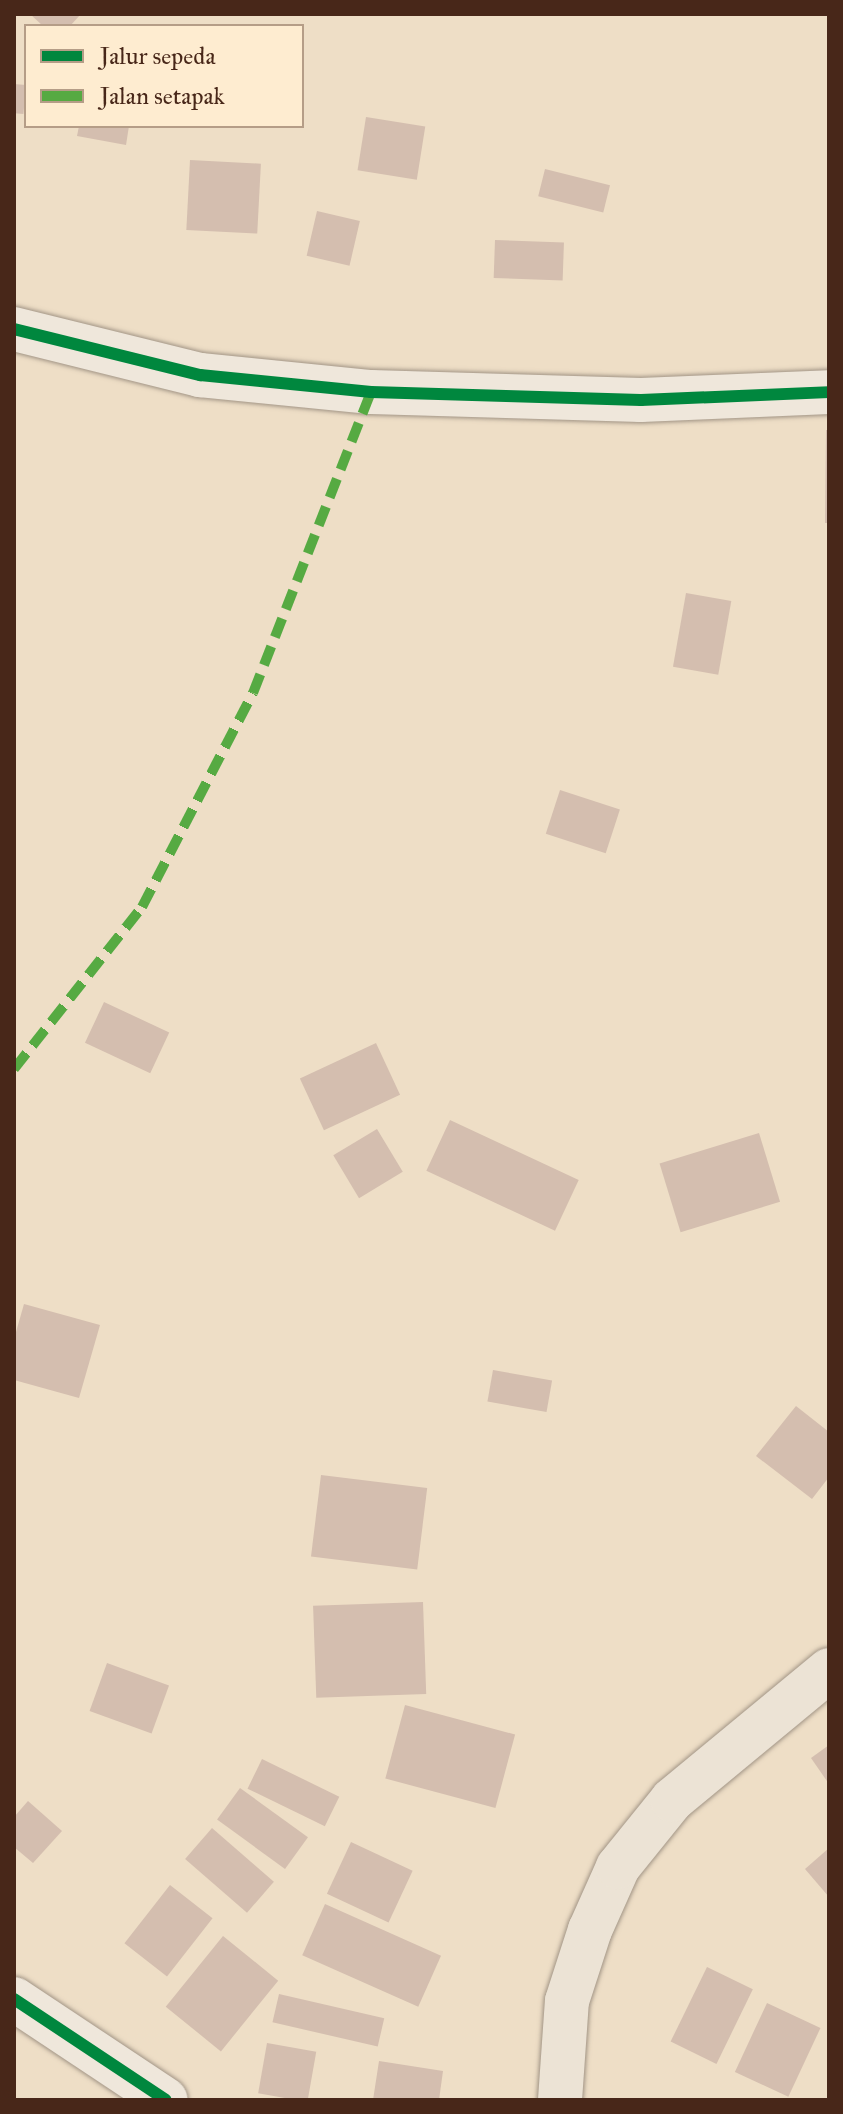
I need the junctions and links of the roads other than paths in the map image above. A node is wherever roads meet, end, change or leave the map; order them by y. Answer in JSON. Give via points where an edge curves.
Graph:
{"nodes":[{"id":1,"x":14,"y":329,"type":"edge"},
{"id":2,"x":829,"y":392,"type":"edge"},
{"id":3,"x":829,"y":1670,"type":"edge"},
{"id":4,"x":14,"y":1999,"type":"edge"},
{"id":5,"x":166,"y":2100,"type":"edge"},
{"id":6,"x":560,"y":2100,"type":"edge"}],
"edges":[{"from":1,"to":2,"type":"street","via":[[200,375],[371,392],[641,400]]},
{"from":3,"to":6,"type":"main road","via":[[672,1800],[618,1867],[567,2001]]},
{"from":4,"to":5,"type":"street"}]}
